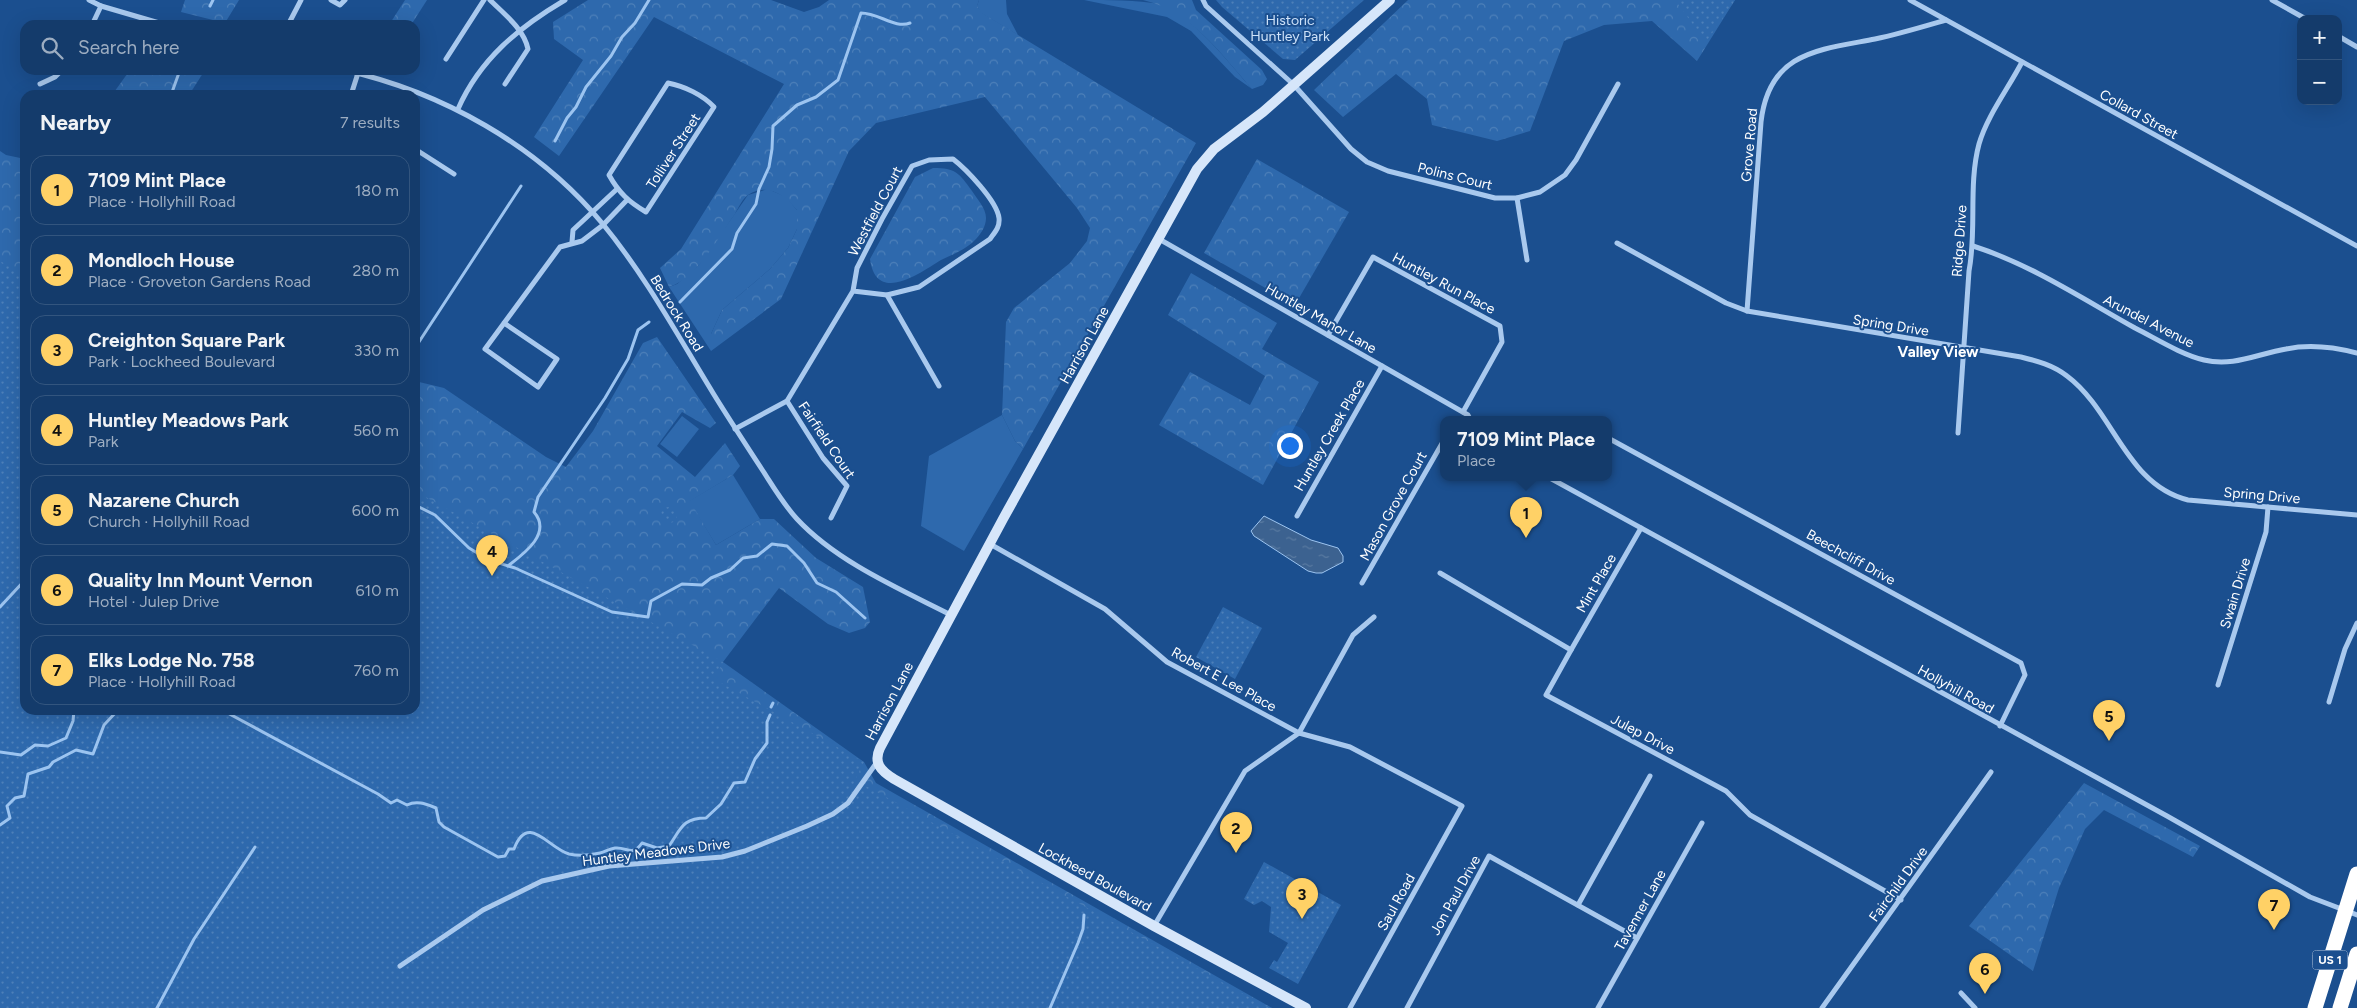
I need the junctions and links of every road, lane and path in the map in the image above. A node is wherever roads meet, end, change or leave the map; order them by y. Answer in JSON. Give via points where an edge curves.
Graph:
{"nodes":[{"id":1,"x":89,"y":0,"type":"edge"},
{"id":2,"x":301,"y":0,"type":"edge"},
{"id":3,"x":331,"y":0,"type":"edge"},
{"id":4,"x":345,"y":0,"type":"edge"},
{"id":5,"x":484,"y":0,"type":"edge"},
{"id":6,"x":490,"y":0,"type":"edge"},
{"id":7,"x":566,"y":0,"type":"edge"},
{"id":8,"x":1204,"y":0,"type":"edge"},
{"id":9,"x":1390,"y":0,"type":"edge"},
{"id":10,"x":1910,"y":0,"type":"edge"},
{"id":11,"x":2272,"y":0,"type":"edge"},
{"id":12,"x":101,"y":6,"type":"junction"},
{"id":13,"x":2299,"y":15,"type":"edge"},
{"id":14,"x":94,"y":20,"type":"edge"},
{"id":15,"x":149,"y":20,"type":"edge"},
{"id":16,"x":291,"y":20,"type":"edge"},
{"id":17,"x":1946,"y":20,"type":"junction"},
{"id":18,"x":519,"y":30,"type":"junction"},
{"id":19,"x":2342,"y":38,"type":"edge"},
{"id":20,"x":2357,"y":47,"type":"edge"},
{"id":21,"x":446,"y":59,"type":"dead end"},
{"id":22,"x":2022,"y":62,"type":"junction"},
{"id":23,"x":57,"y":75,"type":"edge"},
{"id":24,"x":357,"y":75,"type":"edge"},
{"id":25,"x":365,"y":75,"type":"edge"},
{"id":26,"x":40,"y":84,"type":"dead end"},
{"id":27,"x":505,"y":84,"type":"dead end"},
{"id":28,"x":1618,"y":84,"type":"dead end"},
{"id":29,"x":1294,"y":85,"type":"junction"},
{"id":30,"x":353,"y":90,"type":"edge"},
{"id":31,"x":413,"y":90,"type":"edge"},
{"id":32,"x":420,"y":93,"type":"edge"},
{"id":33,"x":458,"y":109,"type":"junction"},
{"id":34,"x":420,"y":151,"type":"edge"},
{"id":35,"x":454,"y":174,"type":"dead end"},
{"id":36,"x":617,"y":189,"type":"junction"},
{"id":37,"x":1517,"y":198,"type":"junction"},
{"id":38,"x":627,"y":200,"type":"junction"},
{"id":39,"x":592,"y":212,"type":"junction"},
{"id":40,"x":603,"y":224,"type":"junction"},
{"id":41,"x":1159,"y":239,"type":"junction"},
{"id":42,"x":572,"y":242,"type":"junction"},
{"id":43,"x":1617,"y":243,"type":"dead end"},
{"id":44,"x":1972,"y":246,"type":"junction"},
{"id":45,"x":2357,"y":246,"type":"edge"},
{"id":46,"x":1527,"y":260,"type":"dead end"},
{"id":47,"x":853,"y":291,"type":"junction"},
{"id":48,"x":887,"y":295,"type":"junction"},
{"id":49,"x":1747,"y":311,"type":"junction"},
{"id":50,"x":504,"y":323,"type":"junction"},
{"id":51,"x":1328,"y":335,"type":"junction"},
{"id":52,"x":1963,"y":348,"type":"junction"},
{"id":53,"x":2357,"y":353,"type":"edge"},
{"id":54,"x":1382,"y":366,"type":"junction"},
{"id":55,"x":939,"y":386,"type":"dead end"},
{"id":56,"x":787,"y":401,"type":"junction"},
{"id":57,"x":1463,"y":412,"type":"junction"},
{"id":58,"x":1468,"y":416,"type":"edge"},
{"id":59,"x":736,"y":429,"type":"junction"},
{"id":60,"x":1958,"y":433,"type":"dead end"},
{"id":61,"x":1612,"y":440,"type":"edge"},
{"id":62,"x":1440,"y":447,"type":"edge"},
{"id":63,"x":1555,"y":481,"type":"edge"},
{"id":64,"x":2268,"y":507,"type":"junction"},
{"id":65,"x":2357,"y":515,"type":"edge"},
{"id":66,"x":1297,"y":516,"type":"dead end"},
{"id":67,"x":831,"y":518,"type":"dead end"},
{"id":68,"x":1641,"y":528,"type":"junction"},
{"id":69,"x":990,"y":543,"type":"junction"},
{"id":70,"x":1440,"y":573,"type":"dead end"},
{"id":71,"x":1362,"y":583,"type":"dead end"},
{"id":72,"x":951,"y":615,"type":"junction"},
{"id":73,"x":1374,"y":617,"type":"dead end"},
{"id":74,"x":2357,"y":623,"type":"edge"},
{"id":75,"x":1571,"y":650,"type":"junction"},
{"id":76,"x":2218,"y":685,"type":"dead end"},
{"id":77,"x":2329,"y":702,"type":"dead end"},
{"id":78,"x":2000,"y":726,"type":"junction"},
{"id":79,"x":1299,"y":732,"type":"junction"},
{"id":80,"x":877,"y":762,"type":"junction"},
{"id":81,"x":1991,"y":772,"type":"dead end"},
{"id":82,"x":1650,"y":776,"type":"dead end"},
{"id":83,"x":1462,"y":806,"type":"joint"},
{"id":84,"x":1702,"y":824,"type":"dead end"},
{"id":85,"x":2357,"y":874,"type":"edge"},
{"id":86,"x":1901,"y":900,"type":"junction"},
{"id":87,"x":1578,"y":905,"type":"junction"},
{"id":88,"x":2351,"y":913,"type":"edge"},
{"id":89,"x":1154,"y":926,"type":"junction"},
{"id":90,"x":1637,"y":938,"type":"junction"},
{"id":91,"x":2357,"y":954,"type":"edge"},
{"id":92,"x":400,"y":966,"type":"dead end"},
{"id":93,"x":1962,"y":993,"type":"dead end"},
{"id":94,"x":1306,"y":1008,"type":"edge"},
{"id":95,"x":1350,"y":1008,"type":"edge"},
{"id":96,"x":1407,"y":1008,"type":"edge"},
{"id":97,"x":1598,"y":1008,"type":"edge"},
{"id":98,"x":1822,"y":1008,"type":"edge"},
{"id":99,"x":1975,"y":1008,"type":"edge"},
{"id":100,"x":2315,"y":1008,"type":"edge"},
{"id":101,"x":2340,"y":1008,"type":"edge"}],
"edges":[{"from":1,"to":12,"type":"street"},
{"from":2,"to":16,"type":"street"},
{"from":3,"to":4,"type":"street","via":[[340,5]]},
{"from":5,"to":21,"type":"street"},
{"from":6,"to":18,"type":"street"},
{"from":7,"to":18,"type":"street"},
{"from":8,"to":29,"type":"street","name":"Polins Court","via":[[1206,6]]},
{"from":9,"to":29,"type":"street","name":"Harrison Lane"},
{"from":10,"to":17,"type":"street","name":"Collard Street"},
{"from":11,"to":13,"type":"street"},
{"from":12,"to":14,"type":"street"},
{"from":12,"to":15,"type":"street"},
{"from":17,"to":22,"type":"street","name":"Collard Street"},
{"from":17,"to":49,"type":"street","name":"Grove Road","via":[[1804,54],[1783,68],[1772,82],[1761,122]]},
{"from":18,"to":27,"type":"street","via":[[528,49]]},
{"from":18,"to":33,"type":"street","via":[[481,69]]},
{"from":19,"to":20,"type":"street"},
{"from":22,"to":44,"type":"street","name":"Ridge Drive","via":[[1979,146]]},
{"from":22,"to":45,"type":"street","name":"Collard Street"},
{"from":23,"to":26,"type":"street"},
{"from":24,"to":30,"type":"street"},
{"from":25,"to":31,"type":"street","name":"Bedrock Road"},
{"from":28,"to":37,"type":"street","name":"Polins Court","via":[[1565,175],[1540,192]]},
{"from":29,"to":37,"type":"street","name":"Polins Court","via":[[1351,149],[1367,162],[1388,171],[1495,198]]},
{"from":29,"to":41,"type":"street","name":"Harrison Lane","via":[[1205,158]]},
{"from":32,"to":33,"type":"street","name":"Bedrock Road"},
{"from":33,"to":39,"type":"street","name":"Bedrock Road","via":[[531,157]]},
{"from":34,"to":35,"type":"street"},
{"from":36,"to":38,"type":"street","name":"Tolliver Street"},
{"from":36,"to":38,"type":"street","name":"Tolliver Street","via":[[609,175],[668,82],[707,99],[714,107],[712,112],[646,212]]},
{"from":36,"to":39,"type":"street"},
{"from":37,"to":46,"type":"street"},
{"from":38,"to":40,"type":"street"},
{"from":39,"to":40,"type":"street","name":"Bedrock Road"},
{"from":39,"to":42,"type":"street","via":[[574,230]]},
{"from":40,"to":42,"type":"street","via":[[582,241]]},
{"from":40,"to":59,"type":"street","name":"Bedrock Road","via":[[649,289]]},
{"from":41,"to":51,"type":"street","name":"Huntley Manor Lane"},
{"from":41,"to":69,"type":"street","name":"Harrison Lane"},
{"from":42,"to":50,"type":"street","via":[[560,247]]},
{"from":43,"to":49,"type":"street","name":"Spring Drive","via":[[1726,303]]},
{"from":44,"to":52,"type":"street","name":"Ridge Drive"},
{"from":44,"to":53,"type":"street","name":"Arundel Avenue","via":[[2014,262],[2161,342],[2204,360],[2230,362],[2303,347]]},
{"from":47,"to":48,"type":"street","name":"Westfield Court"},
{"from":47,"to":48,"type":"street","name":"Westfield Court","via":[[857,268],[912,166],[929,160],[953,159],[968,172],[996,208],[998,229],[990,239],[919,287]]},
{"from":47,"to":56,"type":"street","name":"Westfield Court"},
{"from":48,"to":55,"type":"street"},
{"from":49,"to":52,"type":"street","name":"Spring Drive"},
{"from":50,"to":50,"type":"street","via":[[485,349],[538,387],[557,360]]},
{"from":51,"to":54,"type":"street","name":"Huntley Manor Lane"},
{"from":51,"to":57,"type":"street","name":"Huntley Run Place","via":[[1373,257],[1500,326],[1502,342]]},
{"from":52,"to":60,"type":"street","name":"Ridge Drive"},
{"from":52,"to":64,"type":"street","name":"Spring Drive","via":[[2041,362],[2067,375],[2087,395],[2144,475],[2165,492],[2188,500]]},
{"from":54,"to":57,"type":"street","name":"Huntley Manor Lane"},
{"from":54,"to":66,"type":"street","name":"Huntley Creek Place"},
{"from":56,"to":59,"type":"street"},
{"from":56,"to":67,"type":"street","name":"Fairfield Court","via":[[823,458],[847,486]]},
{"from":57,"to":58,"type":"street","name":"Huntley Manor Lane"},
{"from":59,"to":72,"type":"street","name":"Bedrock Road","via":[[786,506],[820,540],[843,557]]},
{"from":61,"to":78,"type":"street","name":"Beechcliff Drive","via":[[2021,663],[2025,675]]},
{"from":62,"to":71,"type":"street","name":"Mason Grove Court"},
{"from":63,"to":68,"type":"street","name":"Hollyhill Road"},
{"from":64,"to":65,"type":"street","name":"Spring Drive"},
{"from":64,"to":76,"type":"street","name":"Swain Drive","via":[[2266,532]]},
{"from":68,"to":75,"type":"street","name":"Mint Place"},
{"from":68,"to":78,"type":"street","name":"Hollyhill Road"},
{"from":69,"to":72,"type":"street","name":"Harrison Lane"},
{"from":69,"to":79,"type":"street","name":"Robert E Lee Place","via":[[1106,609],[1166,662]]},
{"from":70,"to":75,"type":"street"},
{"from":72,"to":80,"type":"street","name":"Harrison Lane","via":[[880,748]]},
{"from":73,"to":79,"type":"street","via":[[1353,635]]},
{"from":74,"to":77,"type":"street","via":[[2345,649]]},
{"from":75,"to":86,"type":"street","name":"Julep Drive","via":[[1546,695],[1726,791],[1750,816]]},
{"from":78,"to":88,"type":"street","name":"Hollyhill Road","via":[[2310,897]]},
{"from":79,"to":83,"type":"street","name":"Robert E Lee Place","via":[[1350,747]]},
{"from":79,"to":89,"type":"street","via":[[1245,771]]},
{"from":80,"to":89,"type":"street","name":"Lockheed Boulevard","via":[[882,771],[894,779]]},
{"from":80,"to":92,"type":"street","name":"Huntley Meadows Drive","via":[[848,803],[807,826],[722,857],[609,866],[542,881],[483,910]]},
{"from":81,"to":86,"type":"street","name":"Fairchild Drive"},
{"from":82,"to":87,"type":"street"},
{"from":83,"to":95,"type":"street","name":"Saul Road"},
{"from":84,"to":90,"type":"street","name":"Tavenner Lane"},
{"from":85,"to":88,"type":"highway","number":"US 1"},
{"from":86,"to":98,"type":"street","name":"Fairchild Drive"},
{"from":87,"to":90,"type":"street","name":"Jon Paul Drive"},
{"from":87,"to":96,"type":"street","name":"Jon Paul Drive","via":[[1489,856]]},
{"from":88,"to":100,"type":"highway","number":"US 1"},
{"from":89,"to":94,"type":"street","name":"Lockheed Boulevard"},
{"from":90,"to":97,"type":"street","name":"Tavenner Lane"},
{"from":91,"to":101,"type":"highway","number":"US 1"},
{"from":93,"to":99,"type":"street"}]}
